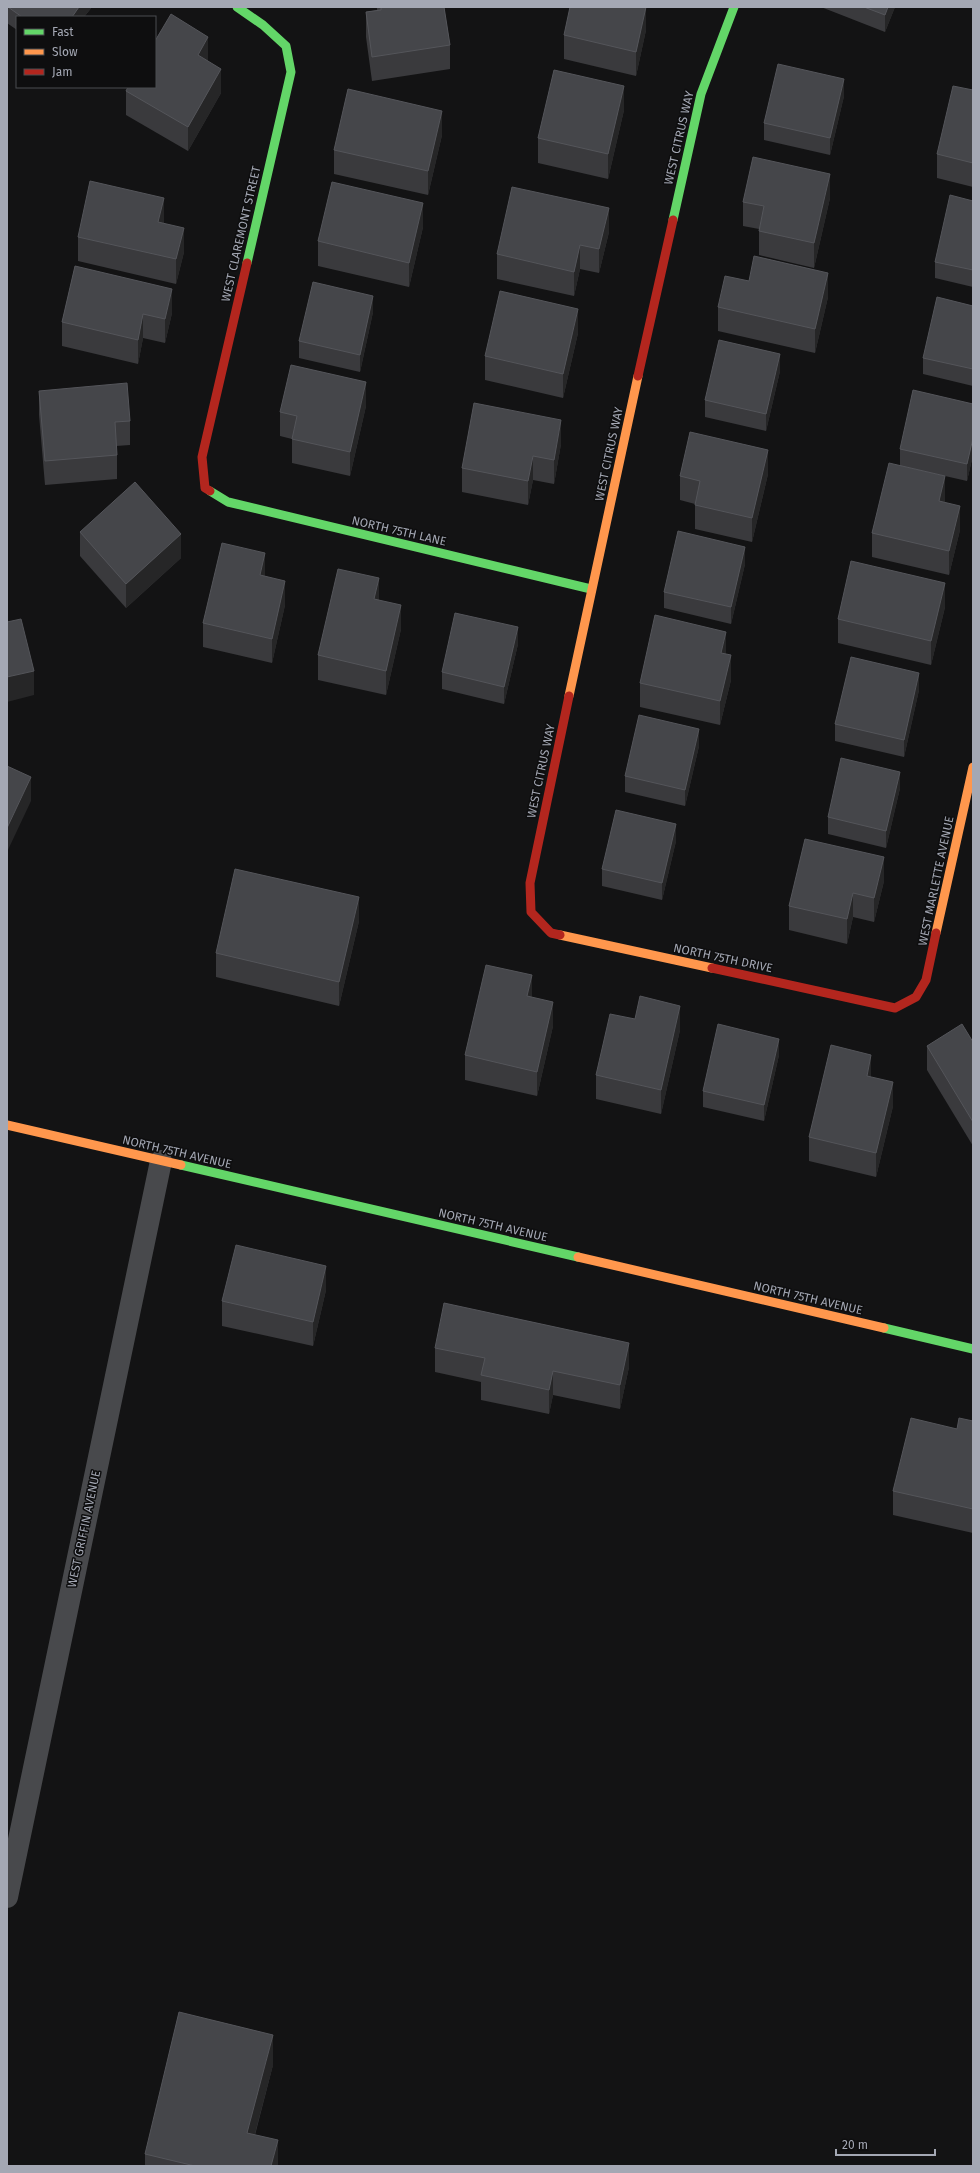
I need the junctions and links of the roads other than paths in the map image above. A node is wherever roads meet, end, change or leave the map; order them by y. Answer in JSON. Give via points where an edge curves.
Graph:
{"nodes":[{"id":1,"x":237,"y":7,"type":"edge"},
{"id":2,"x":734,"y":7,"type":"edge"},
{"id":3,"x":205,"y":488,"type":"joint"},
{"id":4,"x":592,"y":589,"type":"junction"},
{"id":5,"x":973,"y":767,"type":"edge"},
{"id":6,"x":531,"y":912,"type":"joint"},
{"id":7,"x":916,"y":997,"type":"joint"},
{"id":8,"x":7,"y":1126,"type":"edge"},
{"id":9,"x":161,"y":1161,"type":"junction"},
{"id":10,"x":973,"y":1349,"type":"edge"},
{"id":11,"x":7,"y":1897,"type":"edge"}],
"edges":[{"from":1,"to":3,"type":"street","name":"WEST CLAREMONT STREET","via":[[263,25],[286,46],[291,72],[202,457]]},
{"from":2,"to":4,"type":"street","name":"WEST CITRUS WAY","via":[[701,94]]},
{"from":3,"to":4,"type":"street","name":"NORTH 75TH LANE","via":[[228,502]]},
{"from":4,"to":6,"type":"street","name":"WEST CITRUS WAY","via":[[530,883]]},
{"from":5,"to":7,"type":"street","name":"WEST MARLETTE AVENUE","via":[[926,980]]},
{"from":6,"to":7,"type":"street","name":"NORTH 75TH DRIVE","via":[[550,933],[558,935],[895,1008]]},
{"from":8,"to":9,"type":"street","name":"NORTH 75TH AVENUE"},
{"from":9,"to":10,"type":"street","name":"NORTH 75TH AVENUE"},
{"from":9,"to":11,"type":"street","name":"WEST GRIFFIN AVENUE"}]}
